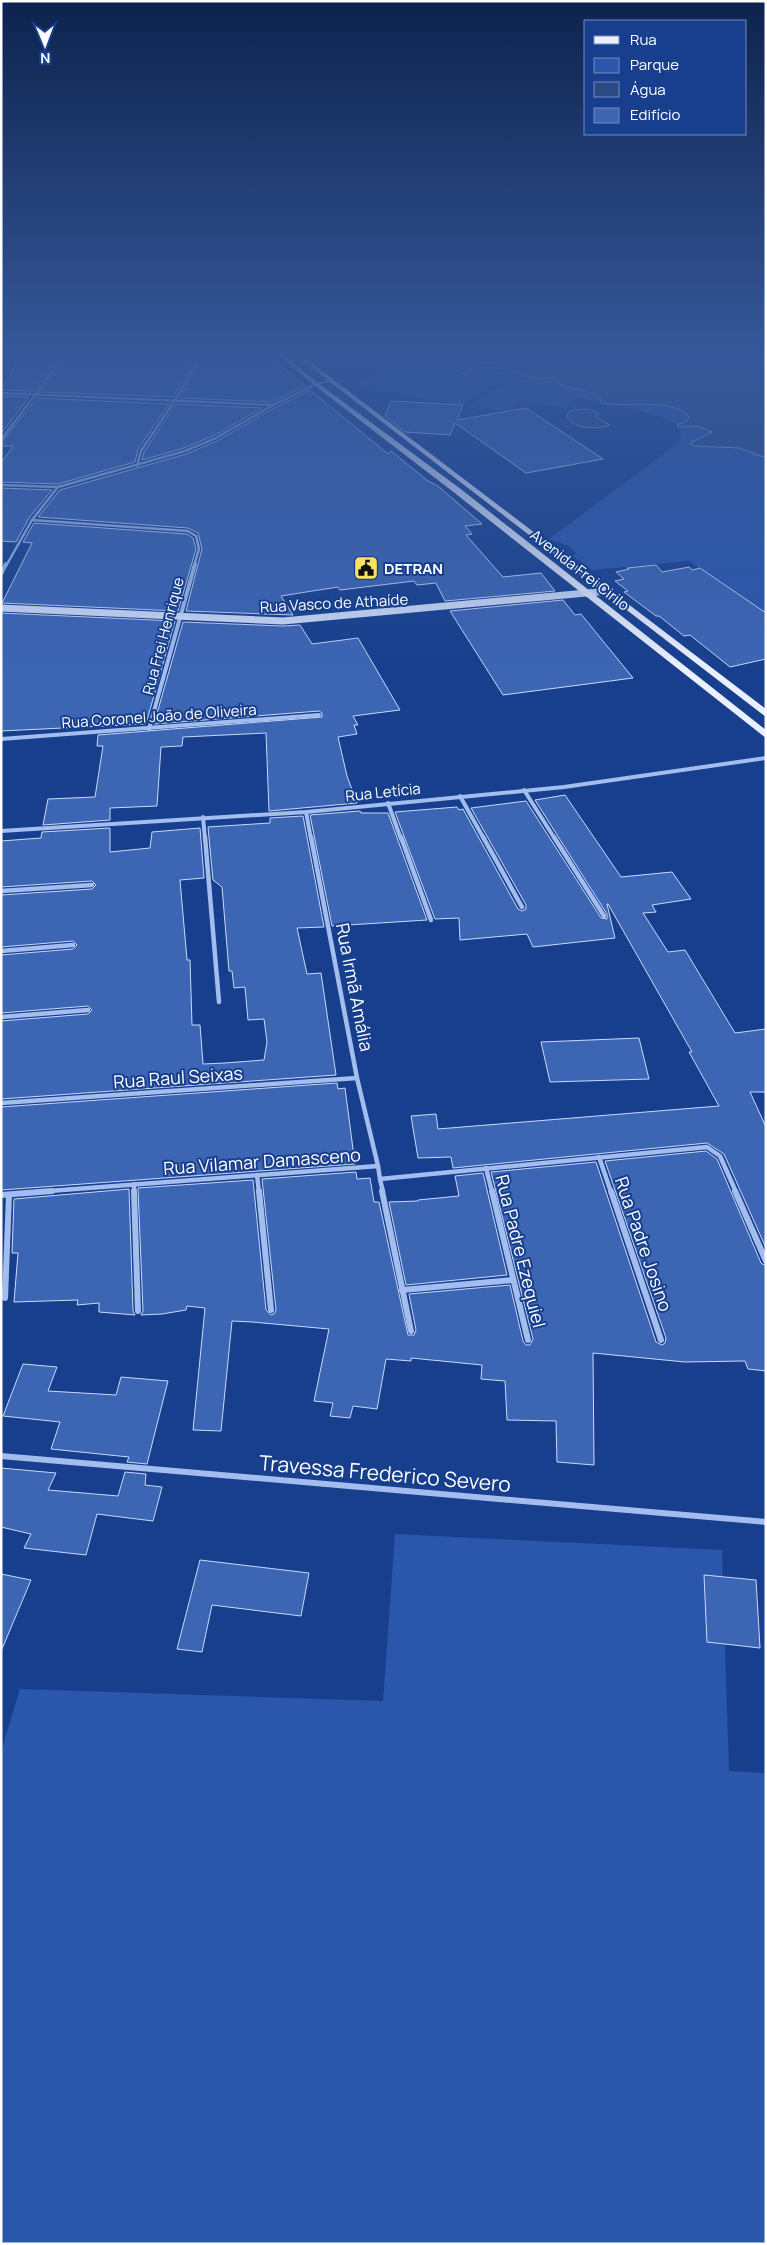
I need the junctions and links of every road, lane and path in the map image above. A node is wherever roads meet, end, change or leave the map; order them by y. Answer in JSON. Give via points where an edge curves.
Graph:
{"nodes":[{"id":1,"x":138,"y":460,"type":"edge"},
{"id":2,"x":155,"y":460,"type":"edge"},
{"id":3,"x":416,"y":460,"type":"edge"},
{"id":4,"x":434,"y":460,"type":"edge"},
{"id":5,"x":138,"y":466,"type":"junction"},
{"id":6,"x":1,"y":485,"type":"edge"},
{"id":7,"x":58,"y":487,"type":"junction"},
{"id":8,"x":32,"y":520,"type":"junction"},
{"id":9,"x":1,"y":574,"type":"edge"},
{"id":10,"x":608,"y":591,"type":"junction"},
{"id":11,"x":589,"y":594,"type":"junction"},
{"id":12,"x":1,"y":608,"type":"edge"},
{"id":13,"x":179,"y":617,"type":"junction"},
{"id":14,"x":766,"y":714,"type":"edge"},
{"id":15,"x":319,"y":716,"type":"dead end"},
{"id":16,"x":149,"y":729,"type":"junction"},
{"id":17,"x":766,"y":735,"type":"edge"},
{"id":18,"x":1,"y":739,"type":"edge"},
{"id":19,"x":766,"y":758,"type":"edge"},
{"id":20,"x":524,"y":790,"type":"junction"},
{"id":21,"x":460,"y":796,"type":"junction"},
{"id":22,"x":388,"y":803,"type":"junction"},
{"id":23,"x":306,"y":812,"type":"junction"},
{"id":24,"x":203,"y":817,"type":"junction"},
{"id":25,"x":1,"y":831,"type":"edge"},
{"id":26,"x":92,"y":885,"type":"dead end"},
{"id":27,"x":1,"y":891,"type":"edge"},
{"id":28,"x":522,"y":907,"type":"dead end"},
{"id":29,"x":604,"y":916,"type":"dead end"},
{"id":30,"x":430,"y":920,"type":"dead end"},
{"id":31,"x":73,"y":945,"type":"dead end"},
{"id":32,"x":1,"y":951,"type":"edge"},
{"id":33,"x":218,"y":1002,"type":"dead end"},
{"id":34,"x":88,"y":1010,"type":"dead end"},
{"id":35,"x":1,"y":1017,"type":"edge"},
{"id":36,"x":357,"y":1078,"type":"junction"},
{"id":37,"x":1,"y":1103,"type":"edge"},
{"id":38,"x":599,"y":1157,"type":"junction"},
{"id":39,"x":378,"y":1166,"type":"junction"},
{"id":40,"x":486,"y":1168,"type":"junction"},
{"id":41,"x":257,"y":1175,"type":"junction"},
{"id":42,"x":380,"y":1179,"type":"junction"},
{"id":43,"x":134,"y":1184,"type":"junction"},
{"id":44,"x":8,"y":1195,"type":"junction"},
{"id":45,"x":1,"y":1196,"type":"edge"},
{"id":46,"x":766,"y":1261,"type":"edge"},
{"id":47,"x":512,"y":1280,"type":"junction"},
{"id":48,"x":402,"y":1290,"type":"junction"},
{"id":49,"x":5,"y":1298,"type":"dead end"},
{"id":50,"x":271,"y":1310,"type":"dead end"},
{"id":51,"x":138,"y":1311,"type":"dead end"},
{"id":52,"x":411,"y":1331,"type":"dead end"},
{"id":53,"x":528,"y":1340,"type":"dead end"},
{"id":54,"x":661,"y":1340,"type":"dead end"},
{"id":55,"x":1,"y":1456,"type":"edge"},
{"id":56,"x":766,"y":1522,"type":"edge"}],
"edges":[{"from":1,"to":5,"type":"street"},
{"from":2,"to":5,"type":"street"},
{"from":3,"to":11,"type":"main road","name":"Avenida Frei Cirilo"},
{"from":4,"to":10,"type":"main road","name":"Avenida Frei Cirilo"},
{"from":5,"to":7,"type":"street"},
{"from":6,"to":7,"type":"street"},
{"from":7,"to":8,"type":"street"},
{"from":8,"to":9,"type":"street"},
{"from":8,"to":13,"type":"street","name":"Rua Frei Henrique","via":[[195,533],[199,549]]},
{"from":10,"to":11,"type":"street","name":"Rua Vasco de Athaíde"},
{"from":10,"to":14,"type":"main road","name":"Avenida Frei Cirilo"},
{"from":11,"to":13,"type":"street","name":"Rua Vasco de Athaíde","via":[[283,621]]},
{"from":11,"to":17,"type":"main road","name":"Avenida Frei Cirilo"},
{"from":12,"to":13,"type":"street","name":"Rua Vasco de Athaíde"},
{"from":13,"to":16,"type":"street","name":"Rua Frei Henrique"},
{"from":15,"to":16,"type":"street","name":"Rua Coronel João de Oliveira"},
{"from":16,"to":18,"type":"street","name":"Rua Coronel João de Oliveira"},
{"from":19,"to":20,"type":"street","name":"Rua Letícia"},
{"from":20,"to":21,"type":"street","name":"Rua Letícia"},
{"from":20,"to":29,"type":"street"},
{"from":21,"to":22,"type":"street","name":"Rua Letícia"},
{"from":21,"to":28,"type":"street"},
{"from":22,"to":23,"type":"street","name":"Rua Letícia"},
{"from":22,"to":30,"type":"street"},
{"from":23,"to":24,"type":"street","name":"Rua Letícia"},
{"from":23,"to":36,"type":"street","name":"Rua Irmã Amália"},
{"from":24,"to":25,"type":"street","name":"Rua Letícia"},
{"from":24,"to":33,"type":"street"},
{"from":26,"to":27,"type":"street"},
{"from":31,"to":32,"type":"street"},
{"from":34,"to":35,"type":"street"},
{"from":36,"to":37,"type":"street","name":"Rua Raul Seixas"},
{"from":36,"to":39,"type":"street","name":"Rua Irmã Amália"},
{"from":38,"to":40,"type":"street","name":"Rua Vilamar Damasceno"},
{"from":38,"to":46,"type":"street","name":"Rua Vilamar Damasceno","via":[[712,1149],[720,1156]]},
{"from":38,"to":54,"type":"street","name":"Rua Padre Josino"},
{"from":39,"to":41,"type":"street","name":"Rua Vilamar Damasceno"},
{"from":39,"to":42,"type":"street","name":"Rua Vilamar Damasceno"},
{"from":40,"to":42,"type":"street","name":"Rua Vilamar Damasceno"},
{"from":40,"to":47,"type":"street","name":"Rua Padre Ezequiel"},
{"from":41,"to":43,"type":"street","name":"Rua Vilamar Damasceno"},
{"from":41,"to":50,"type":"street"},
{"from":42,"to":48,"type":"street"},
{"from":43,"to":44,"type":"street","name":"Rua Vilamar Damasceno"},
{"from":43,"to":51,"type":"street"},
{"from":44,"to":45,"type":"street","name":"Rua Vilamar Damasceno"},
{"from":44,"to":49,"type":"street"},
{"from":47,"to":48,"type":"street"},
{"from":47,"to":53,"type":"street","name":"Rua Padre Ezequiel"},
{"from":48,"to":52,"type":"street"},
{"from":55,"to":56,"type":"street","name":"Travessa Frederico Severo"}]}
